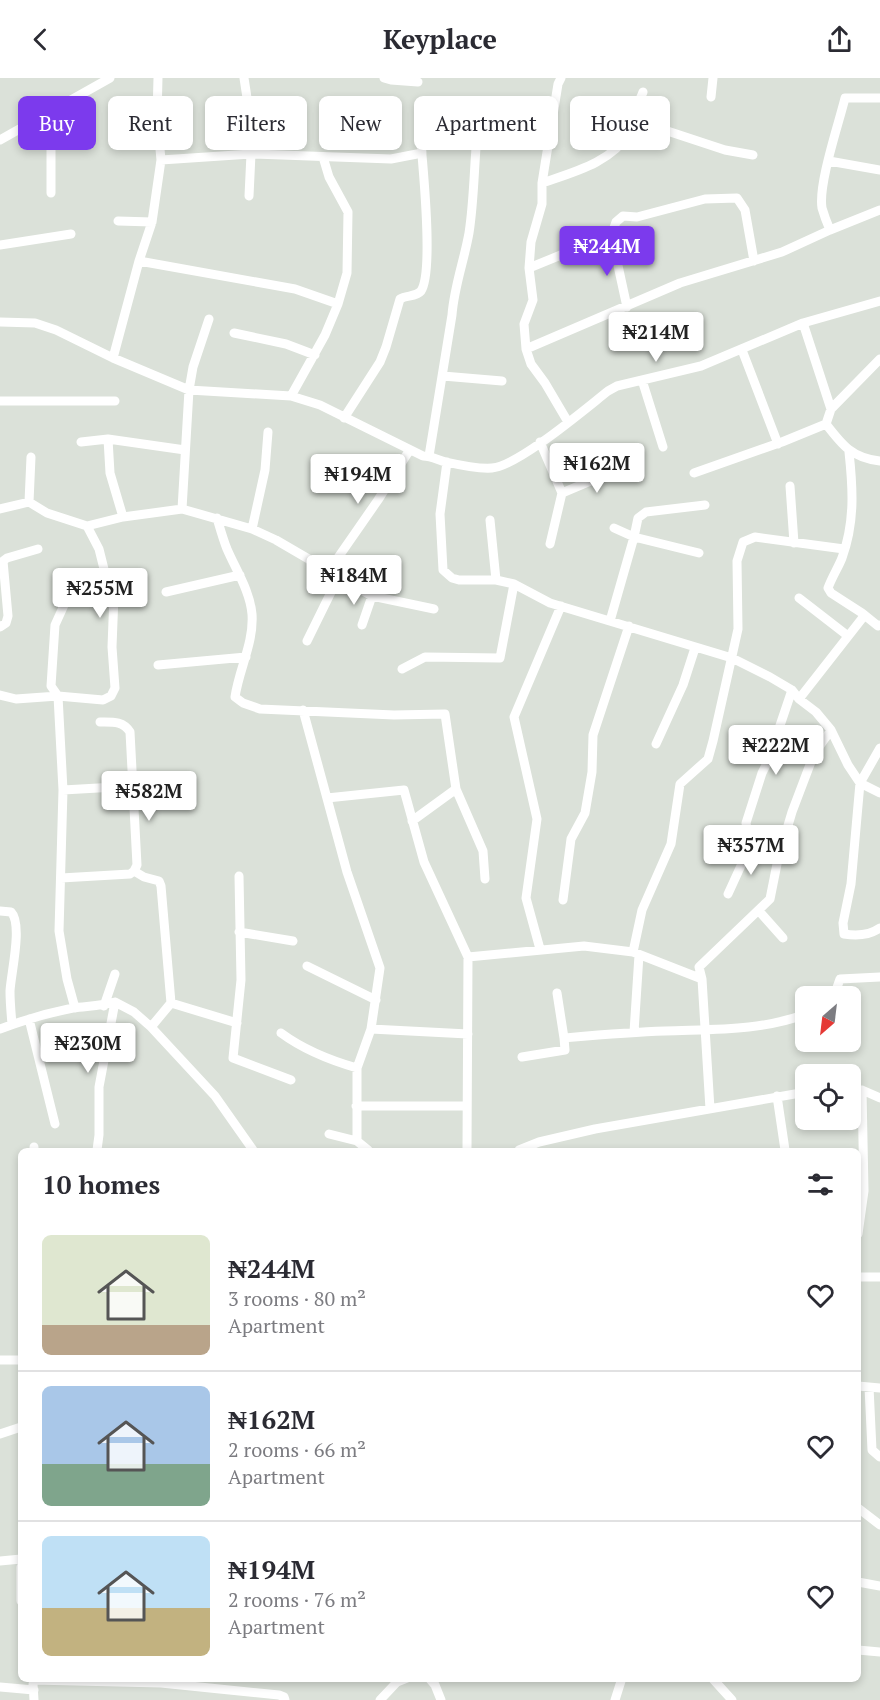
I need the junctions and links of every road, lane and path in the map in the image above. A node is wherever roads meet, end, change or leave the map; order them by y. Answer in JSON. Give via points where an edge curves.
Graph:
{"nodes":[{"id":1,"x":110,"y":78,"type":"edge"},
{"id":2,"x":158,"y":78,"type":"edge"},
{"id":3,"x":244,"y":78,"type":"edge"},
{"id":4,"x":384,"y":78,"type":"edge"},
{"id":5,"x":561,"y":78,"type":"edge"},
{"id":6,"x":713,"y":78,"type":"edge"},
{"id":7,"x":418,"y":81,"type":"dead end"},
{"id":8,"x":643,"y":92,"type":"dead end"},
{"id":9,"x":78,"y":96,"type":"edge"},
{"id":10,"x":247,"y":96,"type":"edge"},
{"id":11,"x":641,"y":96,"type":"edge"},
{"id":12,"x":711,"y":97,"type":"dead end"},
{"id":13,"x":880,"y":98,"type":"edge"},
{"id":14,"x":18,"y":130,"type":"edge"},
{"id":15,"x":670,"y":132,"type":"edge"},
{"id":16,"x":0,"y":140,"type":"edge"},
{"id":17,"x":51,"y":150,"type":"edge"},
{"id":18,"x":422,"y":150,"type":"edge"},
{"id":19,"x":476,"y":150,"type":"edge"},
{"id":20,"x":614,"y":150,"type":"edge"},
{"id":21,"x":422,"y":153,"type":"junction"},
{"id":22,"x":251,"y":154,"type":"junction"},
{"id":23,"x":753,"y":155,"type":"dead end"},
{"id":24,"x":323,"y":157,"type":"junction"},
{"id":25,"x":161,"y":160,"type":"junction"},
{"id":26,"x":829,"y":161,"type":"junction"},
{"id":27,"x":880,"y":170,"type":"edge"},
{"id":28,"x":542,"y":183,"type":"junction"},
{"id":29,"x":51,"y":193,"type":"dead end"},
{"id":30,"x":249,"y":196,"type":"dead end"},
{"id":31,"x":880,"y":210,"type":"edge"},
{"id":32,"x":118,"y":221,"type":"dead end"},
{"id":33,"x":152,"y":222,"type":"junction"},
{"id":34,"x":830,"y":230,"type":"junction"},
{"id":35,"x":71,"y":234,"type":"dead end"},
{"id":36,"x":607,"y":240,"type":"junction"},
{"id":37,"x":0,"y":245,"type":"edge"},
{"id":38,"x":139,"y":261,"type":"junction"},
{"id":39,"x":754,"y":261,"type":"junction"},
{"id":40,"x":529,"y":268,"type":"junction"},
{"id":41,"x":880,"y":301,"type":"edge"},
{"id":42,"x":338,"y":304,"type":"junction"},
{"id":43,"x":627,"y":307,"type":"junction"},
{"id":44,"x":209,"y":319,"type":"dead end"},
{"id":45,"x":0,"y":322,"type":"edge"},
{"id":46,"x":803,"y":323,"type":"junction"},
{"id":47,"x":234,"y":333,"type":"dead end"},
{"id":48,"x":526,"y":349,"type":"junction"},
{"id":49,"x":742,"y":350,"type":"junction"},
{"id":50,"x":315,"y":355,"type":"junction"},
{"id":51,"x":113,"y":358,"type":"junction"},
{"id":52,"x":880,"y":359,"type":"edge"},
{"id":53,"x":443,"y":376,"type":"junction"},
{"id":54,"x":642,"y":380,"type":"junction"},
{"id":55,"x":501,"y":381,"type":"dead end"},
{"id":56,"x":189,"y":390,"type":"junction"},
{"id":57,"x":291,"y":396,"type":"junction"},
{"id":58,"x":0,"y":401,"type":"edge"},
{"id":59,"x":115,"y":401,"type":"dead end"},
{"id":60,"x":831,"y":409,"type":"junction"},
{"id":61,"x":344,"y":418,"type":"junction"},
{"id":62,"x":568,"y":422,"type":"junction"},
{"id":63,"x":825,"y":424,"type":"junction"},
{"id":64,"x":268,"y":432,"type":"dead end"},
{"id":65,"x":108,"y":439,"type":"junction"},
{"id":66,"x":81,"y":442,"type":"dead end"},
{"id":67,"x":540,"y":442,"type":"junction"},
{"id":68,"x":778,"y":444,"type":"junction"},
{"id":69,"x":663,"y":447,"type":"dead end"},
{"id":70,"x":185,"y":450,"type":"junction"},
{"id":71,"x":409,"y":451,"type":"junction"},
{"id":72,"x":849,"y":452,"type":"junction"},
{"id":73,"x":429,"y":456,"type":"junction"},
{"id":74,"x":31,"y":457,"type":"dead end"},
{"id":75,"x":880,"y":461,"type":"edge"},
{"id":76,"x":447,"y":462,"type":"junction"},
{"id":77,"x":621,"y":468,"type":"dead end"},
{"id":78,"x":694,"y":473,"type":"dead end"},
{"id":79,"x":790,"y":486,"type":"dead end"},
{"id":80,"x":562,"y":493,"type":"junction"},
{"id":81,"x":29,"y":502,"type":"junction"},
{"id":82,"x":705,"y":506,"type":"dead end"},
{"id":83,"x":182,"y":508,"type":"junction"},
{"id":84,"x":0,"y":509,"type":"edge"},
{"id":85,"x":123,"y":517,"type":"junction"},
{"id":86,"x":217,"y":518,"type":"junction"},
{"id":87,"x":490,"y":520,"type":"dead end"},
{"id":88,"x":87,"y":526,"type":"junction"},
{"id":89,"x":614,"y":528,"type":"dead end"},
{"id":90,"x":252,"y":529,"type":"junction"},
{"id":91,"x":634,"y":537,"type":"junction"},
{"id":92,"x":795,"y":543,"type":"junction"},
{"id":93,"x":549,"y":544,"type":"dead end"},
{"id":94,"x":38,"y":549,"type":"dead end"},
{"id":95,"x":844,"y":549,"type":"junction"},
{"id":96,"x":699,"y":553,"type":"dead end"},
{"id":97,"x":328,"y":572,"type":"junction"},
{"id":98,"x":240,"y":575,"type":"junction"},
{"id":99,"x":338,"y":578,"type":"junction"},
{"id":100,"x":496,"y":580,"type":"junction"},
{"id":101,"x":514,"y":584,"type":"junction"},
{"id":102,"x":166,"y":592,"type":"dead end"},
{"id":103,"x":114,"y":595,"type":"junction"},
{"id":104,"x":372,"y":596,"type":"junction"},
{"id":105,"x":799,"y":598,"type":"dead end"},
{"id":106,"x":561,"y":606,"type":"junction"},
{"id":107,"x":434,"y":609,"type":"dead end"},
{"id":108,"x":862,"y":613,"type":"junction"},
{"id":109,"x":610,"y":621,"type":"junction"},
{"id":110,"x":362,"y":625,"type":"dead end"},
{"id":111,"x":880,"y":625,"type":"edge"},
{"id":112,"x":629,"y":626,"type":"junction"},
{"id":113,"x":0,"y":627,"type":"edge"},
{"id":114,"x":848,"y":636,"type":"junction"},
{"id":115,"x":307,"y":641,"type":"dead end"},
{"id":116,"x":695,"y":648,"type":"junction"},
{"id":117,"x":246,"y":657,"type":"junction"},
{"id":118,"x":732,"y":658,"type":"junction"},
{"id":119,"x":158,"y":665,"type":"dead end"},
{"id":120,"x":402,"y":669,"type":"dead end"},
{"id":121,"x":792,"y":690,"type":"junction"},
{"id":122,"x":0,"y":695,"type":"edge"},
{"id":123,"x":58,"y":696,"type":"junction"},
{"id":124,"x":799,"y":699,"type":"junction"},
{"id":125,"x":303,"y":710,"type":"junction"},
{"id":126,"x":100,"y":722,"type":"dead end"},
{"id":127,"x":831,"y":730,"type":"junction"},
{"id":128,"x":656,"y":744,"type":"dead end"},
{"id":129,"x":880,"y":748,"type":"edge"},
{"id":130,"x":860,"y":783,"type":"junction"},
{"id":131,"x":133,"y":786,"type":"junction"},
{"id":132,"x":456,"y":789,"type":"junction"},
{"id":133,"x":63,"y":790,"type":"junction"},
{"id":134,"x":880,"y":793,"type":"edge"},
{"id":135,"x":327,"y":798,"type":"junction"},
{"id":136,"x":412,"y":821,"type":"junction"},
{"id":137,"x":750,"y":846,"type":"junction"},
{"id":138,"x":778,"y":859,"type":"junction"},
{"id":139,"x":135,"y":871,"type":"junction"},
{"id":140,"x":239,"y":876,"type":"dead end"},
{"id":141,"x":61,"y":878,"type":"junction"},
{"id":142,"x":485,"y":879,"type":"dead end"},
{"id":143,"x":728,"y":894,"type":"dead end"},
{"id":144,"x":563,"y":900,"type":"dead end"},
{"id":145,"x":0,"y":911,"type":"edge"},
{"id":146,"x":759,"y":911,"type":"junction"},
{"id":147,"x":880,"y":928,"type":"edge"},
{"id":148,"x":239,"y":932,"type":"junction"},
{"id":149,"x":783,"y":938,"type":"dead end"},
{"id":150,"x":293,"y":941,"type":"dead end"},
{"id":151,"x":540,"y":949,"type":"junction"},
{"id":152,"x":636,"y":954,"type":"junction"},
{"id":153,"x":468,"y":957,"type":"junction"},
{"id":154,"x":307,"y":966,"type":"dead end"},
{"id":155,"x":115,"y":975,"type":"dead end"},
{"id":156,"x":880,"y":977,"type":"edge"},
{"id":157,"x":702,"y":979,"type":"junction"},
{"id":158,"x":838,"y":986,"type":"edge"},
{"id":159,"x":557,"y":993,"type":"dead end"},
{"id":160,"x":376,"y":1000,"type":"junction"},
{"id":161,"x":115,"y":1002,"type":"junction"},
{"id":162,"x":171,"y":1003,"type":"junction"},
{"id":163,"x":104,"y":1006,"type":"junction"},
{"id":164,"x":75,"y":1008,"type":"junction"},
{"id":165,"x":795,"y":1018,"type":"edge"},
{"id":166,"x":28,"y":1019,"type":"junction"},
{"id":167,"x":237,"y":1023,"type":"junction"},
{"id":168,"x":12,"y":1024,"type":"junction"},
{"id":169,"x":151,"y":1027,"type":"junction"},
{"id":170,"x":0,"y":1029,"type":"edge"},
{"id":171,"x":372,"y":1029,"type":"junction"},
{"id":172,"x":705,"y":1029,"type":"junction"},
{"id":173,"x":634,"y":1032,"type":"junction"},
{"id":174,"x":281,"y":1033,"type":"dead end"},
{"id":175,"x":468,"y":1034,"type":"junction"},
{"id":176,"x":564,"y":1038,"type":"junction"},
{"id":177,"x":522,"y":1057,"type":"dead end"},
{"id":178,"x":357,"y":1068,"type":"junction"},
{"id":179,"x":291,"y":1080,"type":"dead end"},
{"id":180,"x":862,"y":1090,"type":"joint"},
{"id":181,"x":795,"y":1094,"type":"edge"},
{"id":182,"x":777,"y":1096,"type":"junction"},
{"id":183,"x":880,"y":1098,"type":"edge"},
{"id":184,"x":356,"y":1106,"type":"junction"},
{"id":185,"x":467,"y":1106,"type":"junction"},
{"id":186,"x":710,"y":1109,"type":"junction"},
{"id":187,"x":55,"y":1124,"type":"dead end"},
{"id":188,"x":329,"y":1134,"type":"dead end"},
{"id":189,"x":357,"y":1141,"type":"junction"},
{"id":190,"x":97,"y":1148,"type":"edge"},
{"id":191,"x":252,"y":1148,"type":"edge"},
{"id":192,"x":366,"y":1148,"type":"edge"},
{"id":193,"x":467,"y":1148,"type":"edge"},
{"id":194,"x":524,"y":1148,"type":"edge"},
{"id":195,"x":785,"y":1148,"type":"edge"},
{"id":196,"x":861,"y":1212,"type":"edge"},
{"id":197,"x":861,"y":1277,"type":"edge"},
{"id":198,"x":880,"y":1277,"type":"edge"},
{"id":199,"x":0,"y":1360,"type":"edge"},
{"id":200,"x":18,"y":1360,"type":"edge"},
{"id":201,"x":861,"y":1386,"type":"edge"},
{"id":202,"x":869,"y":1387,"type":"junction"},
{"id":203,"x":880,"y":1388,"type":"edge"},
{"id":204,"x":880,"y":1397,"type":"edge"},
{"id":205,"x":870,"y":1406,"type":"junction"},
{"id":206,"x":18,"y":1428,"type":"edge"},
{"id":207,"x":0,"y":1434,"type":"edge"},
{"id":208,"x":880,"y":1457,"type":"edge"},
{"id":209,"x":861,"y":1510,"type":"edge"},
{"id":210,"x":880,"y":1525,"type":"edge"},
{"id":211,"x":18,"y":1559,"type":"edge"},
{"id":212,"x":0,"y":1561,"type":"edge"},
{"id":213,"x":861,"y":1583,"type":"edge"},
{"id":214,"x":880,"y":1586,"type":"edge"},
{"id":215,"x":861,"y":1650,"type":"edge"},
{"id":216,"x":880,"y":1652,"type":"edge"},
{"id":217,"x":171,"y":1682,"type":"edge"},
{"id":218,"x":397,"y":1682,"type":"edge"},
{"id":219,"x":432,"y":1682,"type":"edge"},
{"id":220,"x":621,"y":1682,"type":"edge"},
{"id":221,"x":716,"y":1682,"type":"edge"},
{"id":222,"x":0,"y":1687,"type":"edge"},
{"id":223,"x":33,"y":1687,"type":"edge"},
{"id":224,"x":384,"y":1699,"type":"edge"},
{"id":225,"x":285,"y":1700,"type":"edge"},
{"id":226,"x":441,"y":1700,"type":"edge"},
{"id":227,"x":615,"y":1700,"type":"edge"},
{"id":228,"x":732,"y":1700,"type":"edge"}],
"edges":[{"from":1,"to":9,"type":"street"},
{"from":2,"to":25,"type":"street"},
{"from":3,"to":10,"type":"street"},
{"from":4,"to":7,"type":"street"},
{"from":5,"to":28,"type":"street"},
{"from":6,"to":12,"type":"street"},
{"from":8,"to":11,"type":"street"},
{"from":13,"to":26,"type":"street","via":[[846,98]]},
{"from":14,"to":16,"type":"street"},
{"from":15,"to":23,"type":"street"},
{"from":17,"to":29,"type":"street"},
{"from":18,"to":21,"type":"street"},
{"from":19,"to":53,"type":"street","via":[[469,230],[453,298]]},
{"from":20,"to":28,"type":"street","via":[[583,169]]},
{"from":21,"to":24,"type":"street","via":[[391,159]]},
{"from":21,"to":61,"type":"street","via":[[427,256],[424,284],[416,295],[400,299],[380,362]]},
{"from":22,"to":24,"type":"street"},
{"from":22,"to":25,"type":"street"},
{"from":22,"to":30,"type":"street"},
{"from":24,"to":42,"type":"street","via":[[348,212],[347,273]]},
{"from":25,"to":33,"type":"street"},
{"from":26,"to":27,"type":"street"},
{"from":26,"to":34,"type":"street","via":[[822,207]]},
{"from":28,"to":40,"type":"street","via":[[542,204],[531,242]]},
{"from":31,"to":34,"type":"street"},
{"from":32,"to":33,"type":"street"},
{"from":33,"to":38,"type":"street"},
{"from":34,"to":39,"type":"street"},
{"from":35,"to":37,"type":"street"},
{"from":36,"to":39,"type":"street","via":[[622,216],[637,217],[705,199],[737,198],[745,210]]},
{"from":36,"to":40,"type":"street"},
{"from":36,"to":43,"type":"street","via":[[617,261]]},
{"from":38,"to":42,"type":"street","via":[[295,289]]},
{"from":38,"to":51,"type":"street"},
{"from":39,"to":43,"type":"street","via":[[681,284]]},
{"from":40,"to":48,"type":"street","via":[[533,300],[524,324]]},
{"from":41,"to":46,"type":"street"},
{"from":42,"to":50,"type":"street"},
{"from":43,"to":48,"type":"street"},
{"from":44,"to":56,"type":"street"},
{"from":45,"to":51,"type":"street","via":[[35,323]]},
{"from":46,"to":49,"type":"street"},
{"from":46,"to":60,"type":"street"},
{"from":47,"to":50,"type":"street","via":[[286,344]]},
{"from":48,"to":62,"type":"street"},
{"from":49,"to":54,"type":"street","via":[[701,366]]},
{"from":49,"to":68,"type":"street"},
{"from":50,"to":57,"type":"street"},
{"from":51,"to":56,"type":"street"},
{"from":52,"to":60,"type":"street"},
{"from":53,"to":55,"type":"street"},
{"from":53,"to":73,"type":"street"},
{"from":54,"to":62,"type":"street","via":[[608,391]]},
{"from":54,"to":69,"type":"street"},
{"from":56,"to":57,"type":"street"},
{"from":56,"to":70,"type":"street"},
{"from":57,"to":61,"type":"street"},
{"from":58,"to":59,"type":"street"},
{"from":60,"to":63,"type":"street"},
{"from":61,"to":71,"type":"street"},
{"from":62,"to":67,"type":"street"},
{"from":63,"to":68,"type":"street"},
{"from":63,"to":72,"type":"street"},
{"from":64,"to":90,"type":"street","via":[[265,470]]},
{"from":65,"to":66,"type":"street"},
{"from":65,"to":70,"type":"street"},
{"from":65,"to":85,"type":"street","via":[[110,473]]},
{"from":67,"to":76,"type":"street","via":[[490,468]]},
{"from":67,"to":80,"type":"street"},
{"from":68,"to":78,"type":"street"},
{"from":70,"to":83,"type":"street"},
{"from":71,"to":73,"type":"street"},
{"from":71,"to":97,"type":"street"},
{"from":72,"to":75,"type":"street"},
{"from":72,"to":95,"type":"street","via":[[852,524]]},
{"from":73,"to":76,"type":"street"},
{"from":74,"to":81,"type":"street"},
{"from":76,"to":100,"type":"street","via":[[440,514],[443,570],[459,580]]},
{"from":77,"to":80,"type":"street"},
{"from":79,"to":92,"type":"street"},
{"from":80,"to":93,"type":"street"},
{"from":81,"to":84,"type":"street"},
{"from":81,"to":88,"type":"street","via":[[47,513]]},
{"from":82,"to":91,"type":"street","via":[[646,512],[638,518]]},
{"from":83,"to":85,"type":"street"},
{"from":83,"to":86,"type":"street"},
{"from":85,"to":88,"type":"street"},
{"from":86,"to":90,"type":"street"},
{"from":86,"to":98,"type":"street"},
{"from":87,"to":100,"type":"street"},
{"from":88,"to":103,"type":"street"},
{"from":89,"to":91,"type":"street"},
{"from":90,"to":97,"type":"street"},
{"from":91,"to":96,"type":"street"},
{"from":91,"to":109,"type":"street"},
{"from":92,"to":95,"type":"street"},
{"from":92,"to":118,"type":"street","via":[[755,537],[743,542],[737,561],[738,629]]},
{"from":94,"to":113,"type":"street","via":[[3,561],[8,616]]},
{"from":95,"to":108,"type":"street","via":[[828,588]]},
{"from":97,"to":99,"type":"street"},
{"from":98,"to":102,"type":"street"},
{"from":98,"to":117,"type":"street","via":[[252,614]]},
{"from":99,"to":104,"type":"street"},
{"from":99,"to":115,"type":"street"},
{"from":100,"to":101,"type":"street"},
{"from":101,"to":106,"type":"street"},
{"from":101,"to":120,"type":"street","via":[[500,658],[426,657]]},
{"from":103,"to":123,"type":"street","via":[[79,594],[65,603],[55,625],[51,686]]},
{"from":103,"to":123,"type":"street","via":[[115,688],[111,696],[103,700]]},
{"from":104,"to":107,"type":"street"},
{"from":104,"to":110,"type":"street"},
{"from":105,"to":114,"type":"street"},
{"from":106,"to":109,"type":"street"},
{"from":106,"to":151,"type":"street","via":[[514,717],[537,819],[526,898]]},
{"from":108,"to":111,"type":"street"},
{"from":108,"to":114,"type":"street","via":[[864,616]]},
{"from":109,"to":112,"type":"street"},
{"from":112,"to":116,"type":"street"},
{"from":112,"to":144,"type":"street","via":[[593,735],[585,813],[571,839]]},
{"from":114,"to":124,"type":"street"},
{"from":116,"to":118,"type":"street"},
{"from":116,"to":128,"type":"street"},
{"from":117,"to":119,"type":"street"},
{"from":117,"to":125,"type":"street","via":[[235,697],[260,709]]},
{"from":118,"to":121,"type":"street"},
{"from":118,"to":152,"type":"street","via":[[708,759],[680,784],[671,844],[642,910]]},
{"from":121,"to":124,"type":"street"},
{"from":121,"to":137,"type":"street","via":[[746,824]]},
{"from":122,"to":123,"type":"street","via":[[16,699]]},
{"from":123,"to":133,"type":"street"},
{"from":124,"to":127,"type":"street"},
{"from":125,"to":132,"type":"street","via":[[445,714]]},
{"from":125,"to":135,"type":"street"},
{"from":126,"to":131,"type":"street","via":[[118,723],[130,732]]},
{"from":127,"to":130,"type":"street"},
{"from":127,"to":138,"type":"street","via":[[814,754]]},
{"from":129,"to":130,"type":"street"},
{"from":130,"to":134,"type":"street"},
{"from":130,"to":147,"type":"street","via":[[844,934],[873,933]]},
{"from":131,"to":133,"type":"street"},
{"from":131,"to":139,"type":"street"},
{"from":132,"to":136,"type":"street"},
{"from":132,"to":142,"type":"street","via":[[483,851]]},
{"from":133,"to":141,"type":"street"},
{"from":135,"to":136,"type":"street","via":[[404,790]]},
{"from":135,"to":160,"type":"street","via":[[380,968]]},
{"from":136,"to":153,"type":"street","via":[[424,862]]},
{"from":137,"to":138,"type":"street"},
{"from":137,"to":143,"type":"street"},
{"from":138,"to":146,"type":"street","via":[[770,899]]},
{"from":139,"to":141,"type":"street"},
{"from":139,"to":162,"type":"street","via":[[159,881],[161,886]]},
{"from":140,"to":148,"type":"street"},
{"from":141,"to":164,"type":"street","via":[[59,931]]},
{"from":145,"to":168,"type":"street","via":[[11,912],[15,918]]},
{"from":146,"to":149,"type":"street"},
{"from":146,"to":157,"type":"street","via":[[699,967]]},
{"from":148,"to":150,"type":"street"},
{"from":148,"to":167,"type":"street","via":[[241,980]]},
{"from":151,"to":152,"type":"street","via":[[584,946]]},
{"from":151,"to":153,"type":"street"},
{"from":152,"to":157,"type":"street"},
{"from":152,"to":173,"type":"street"},
{"from":153,"to":175,"type":"street"},
{"from":154,"to":160,"type":"street"},
{"from":155,"to":163,"type":"street"},
{"from":156,"to":158,"type":"street","via":[[840,979]]},
{"from":157,"to":172,"type":"street"},
{"from":159,"to":176,"type":"street"},
{"from":160,"to":171,"type":"street"},
{"from":161,"to":163,"type":"street"},
{"from":161,"to":169,"type":"street"},
{"from":161,"to":190,"type":"street","via":[[99,1087]]},
{"from":162,"to":167,"type":"street"},
{"from":162,"to":169,"type":"street"},
{"from":163,"to":164,"type":"street"},
{"from":164,"to":166,"type":"street"},
{"from":165,"to":172,"type":"street","via":[[778,1023]]},
{"from":166,"to":168,"type":"street"},
{"from":166,"to":187,"type":"street"},
{"from":167,"to":179,"type":"street","via":[[233,1058]]},
{"from":168,"to":170,"type":"street"},
{"from":169,"to":191,"type":"street","via":[[215,1096]]},
{"from":171,"to":175,"type":"street"},
{"from":171,"to":178,"type":"street"},
{"from":172,"to":173,"type":"street"},
{"from":172,"to":186,"type":"street"},
{"from":173,"to":176,"type":"street"},
{"from":174,"to":178,"type":"street","via":[[298,1046]]},
{"from":175,"to":185,"type":"street"},
{"from":176,"to":177,"type":"street","via":[[566,1050]]},
{"from":178,"to":184,"type":"street"},
{"from":180,"to":183,"type":"street"},
{"from":180,"to":196,"type":"street"},
{"from":181,"to":182,"type":"street"},
{"from":182,"to":186,"type":"street"},
{"from":182,"to":195,"type":"street"},
{"from":184,"to":185,"type":"street"},
{"from":184,"to":189,"type":"street"},
{"from":185,"to":193,"type":"street"},
{"from":186,"to":194,"type":"street","via":[[595,1129]]},
{"from":188,"to":189,"type":"street"},
{"from":189,"to":192,"type":"street"},
{"from":197,"to":198,"type":"street"},
{"from":199,"to":200,"type":"street"},
{"from":201,"to":202,"type":"street"},
{"from":202,"to":203,"type":"street"},
{"from":202,"to":205,"type":"street"},
{"from":204,"to":205,"type":"street"},
{"from":205,"to":208,"type":"street","via":[[872,1450]]},
{"from":206,"to":207,"type":"street"},
{"from":209,"to":210,"type":"street"},
{"from":211,"to":212,"type":"street"},
{"from":213,"to":214,"type":"street"},
{"from":215,"to":216,"type":"street"},
{"from":217,"to":223,"type":"street"},
{"from":217,"to":225,"type":"street","via":[[279,1695]]},
{"from":218,"to":224,"type":"street"},
{"from":219,"to":226,"type":"street"},
{"from":220,"to":227,"type":"street"},
{"from":221,"to":228,"type":"street"},
{"from":222,"to":223,"type":"street"}]}
